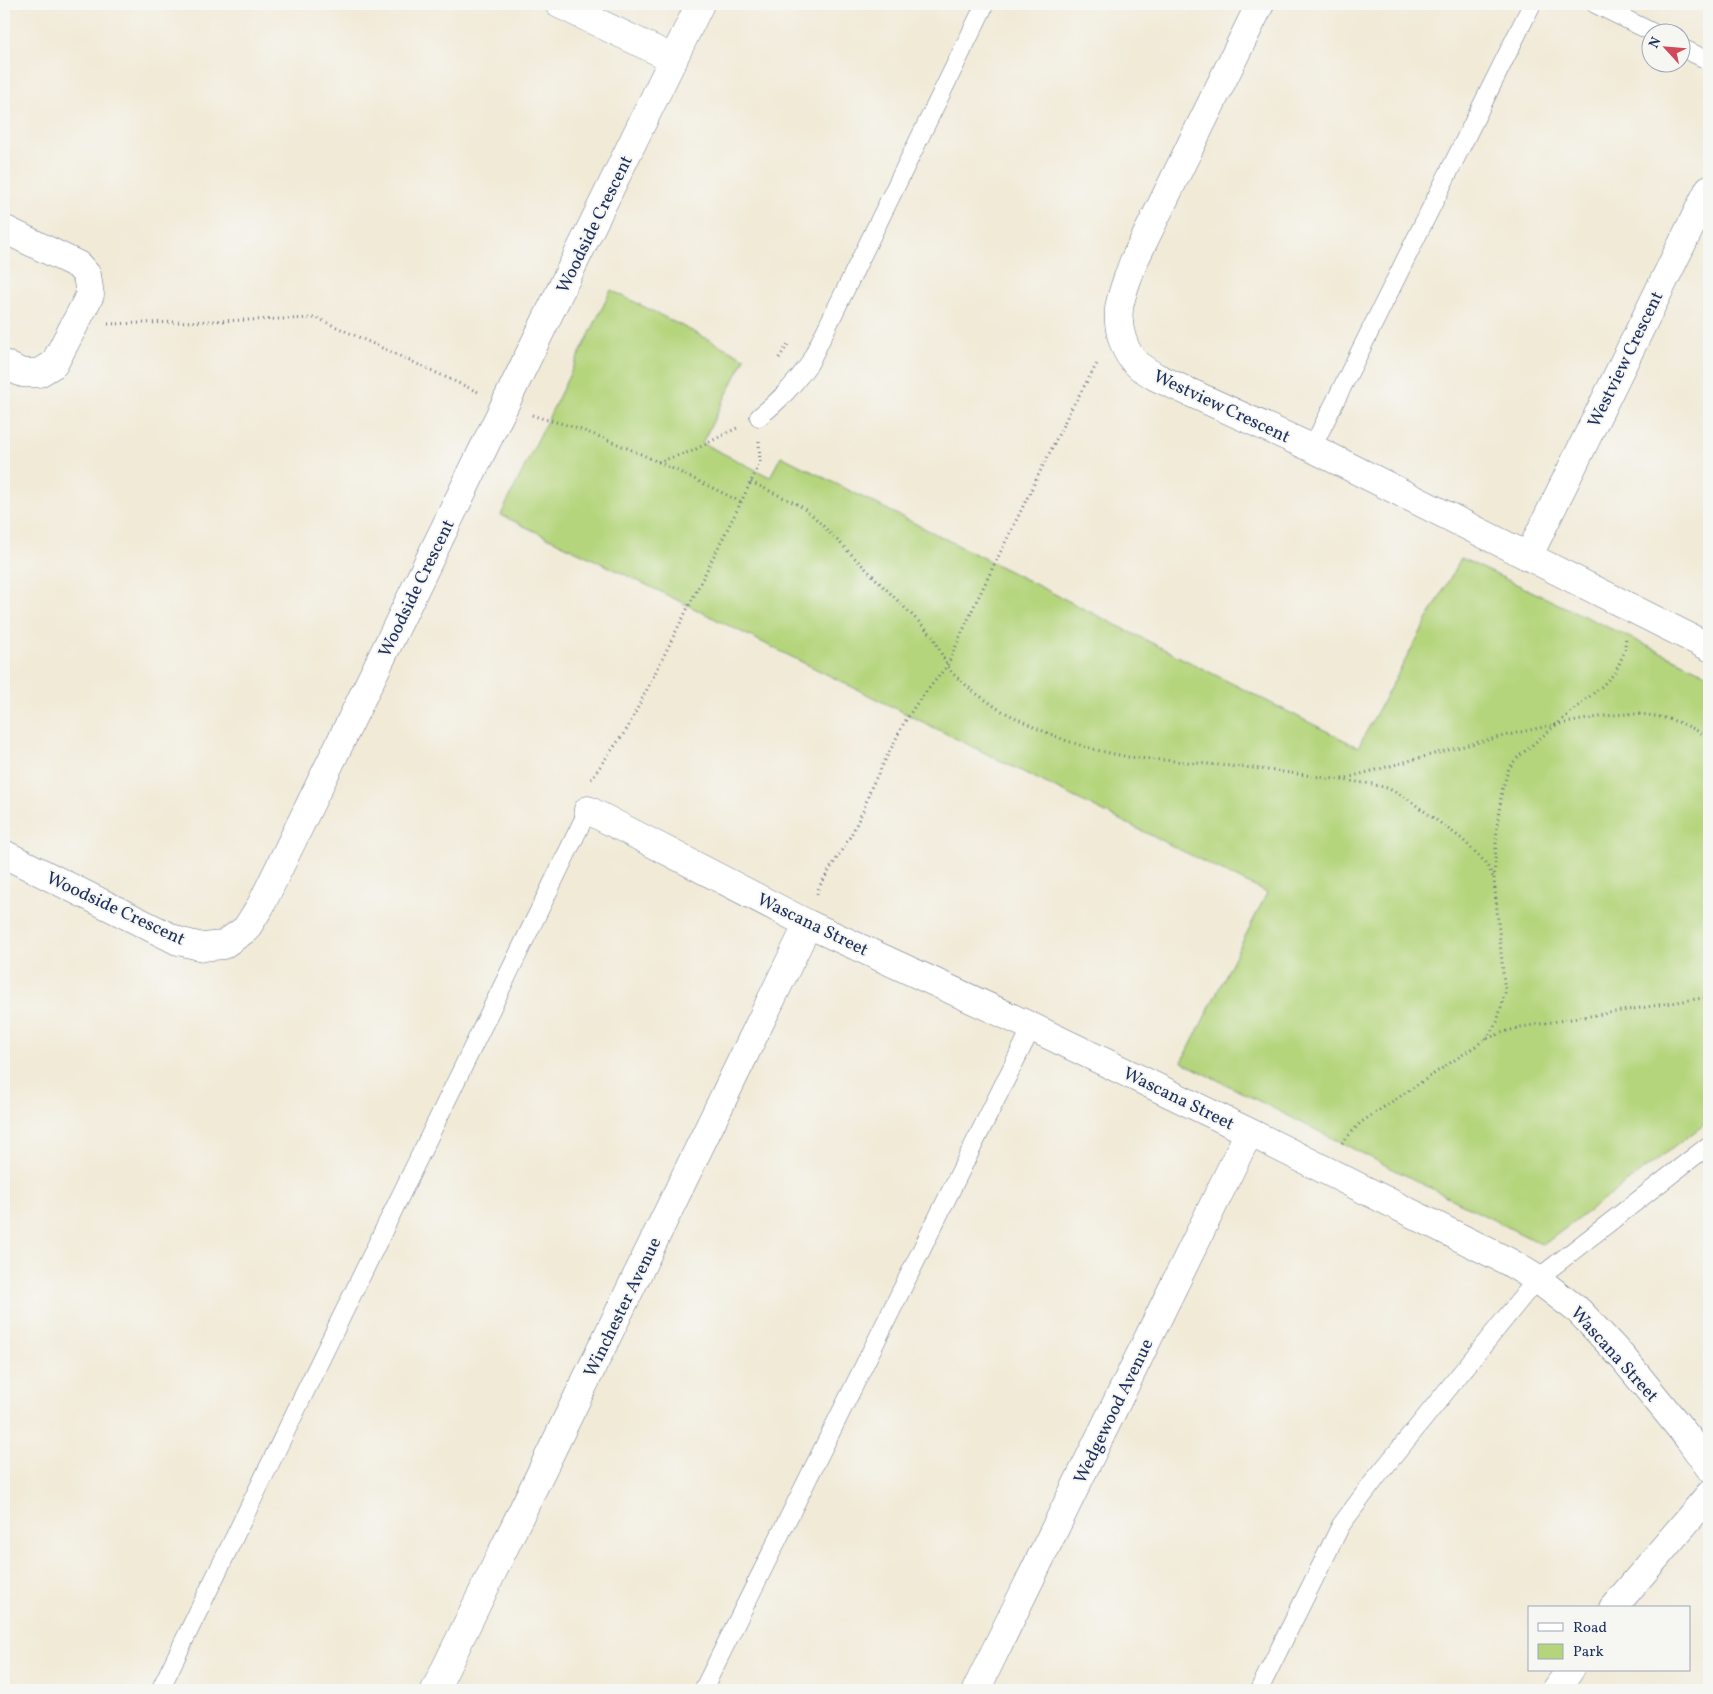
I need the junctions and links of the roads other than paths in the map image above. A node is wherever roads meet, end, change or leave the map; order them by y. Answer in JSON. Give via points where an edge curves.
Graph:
{"nodes":[{"id":1,"x":558,"y":4,"type":"edge"},
{"id":2,"x":700,"y":4,"type":"edge"},
{"id":3,"x":986,"y":4,"type":"edge"},
{"id":4,"x":1260,"y":4,"type":"edge"},
{"id":5,"x":1532,"y":4,"type":"edge"},
{"id":6,"x":1595,"y":4,"type":"edge"},
{"id":7,"x":1640,"y":26,"type":"edge"},
{"id":8,"x":1690,"y":52,"type":"edge"},
{"id":9,"x":674,"y":59,"type":"junction"},
{"id":10,"x":1709,"y":62,"type":"edge"},
{"id":11,"x":1709,"y":189,"type":"edge"},
{"id":12,"x":4,"y":229,"type":"edge"},
{"id":13,"x":4,"y":364,"type":"edge"},
{"id":14,"x":759,"y":417,"type":"road end"},
{"id":15,"x":1312,"y":448,"type":"junction"},
{"id":16,"x":1528,"y":557,"type":"junction"},
{"id":17,"x":1709,"y":647,"type":"edge"},
{"id":18,"x":588,"y":810,"type":"joint"},
{"id":19,"x":4,"y":854,"type":"edge"},
{"id":20,"x":808,"y":924,"type":"junction"},
{"id":21,"x":1032,"y":1026,"type":"junction"},
{"id":22,"x":1249,"y":1132,"type":"junction"},
{"id":23,"x":1709,"y":1145,"type":"edge"},
{"id":24,"x":1537,"y":1279,"type":"junction"},
{"id":25,"x":1709,"y":1468,"type":"edge"},
{"id":26,"x":1709,"y":1495,"type":"edge"},
{"id":27,"x":1615,"y":1606,"type":"edge"},
{"id":28,"x":1569,"y":1672,"type":"edge"},
{"id":29,"x":160,"y":1690,"type":"edge"},
{"id":30,"x":435,"y":1690,"type":"edge"},
{"id":31,"x":703,"y":1690,"type":"edge"},
{"id":32,"x":976,"y":1690,"type":"edge"},
{"id":33,"x":1259,"y":1690,"type":"edge"},
{"id":34,"x":1556,"y":1690,"type":"edge"}],
"edges":[{"from":1,"to":9,"type":"street"},
{"from":2,"to":9,"type":"street","name":"Woodside Crescent"},
{"from":3,"to":14,"type":"lane","via":[[809,364],[793,387]]},
{"from":4,"to":15,"type":"street","name":"Westview Crescent","via":[[1133,264],[1119,310],[1120,326],[1126,348],[1138,365],[1156,377]]},
{"from":5,"to":15,"type":"lane"},
{"from":6,"to":7,"type":"lane"},
{"from":8,"to":10,"type":"lane"},
{"from":9,"to":19,"type":"street","name":"Woodside Crescent","via":[[261,905],[246,929],[223,945],[203,947],[178,941]]},
{"from":11,"to":16,"type":"street","name":"Westview Crescent"},
{"from":12,"to":13,"type":"street","via":[[78,265],[87,275],[90,295],[54,364],[39,373],[22,373]]},
{"from":15,"to":16,"type":"street","name":"Westview Crescent"},
{"from":16,"to":17,"type":"street","name":"Westview Crescent"},
{"from":18,"to":20,"type":"street","name":"Wascana Street"},
{"from":18,"to":29,"type":"lane"},
{"from":20,"to":21,"type":"street","name":"Wascana Street"},
{"from":20,"to":30,"type":"street","name":"Winchester Avenue"},
{"from":21,"to":22,"type":"street","name":"Wascana Street"},
{"from":21,"to":31,"type":"lane"},
{"from":22,"to":24,"type":"street","name":"Wascana Street"},
{"from":22,"to":32,"type":"street","name":"Wedgewood Avenue"},
{"from":23,"to":24,"type":"lane"},
{"from":24,"to":25,"type":"street","name":"Wascana Street","via":[[1580,1312],[1623,1358]]},
{"from":24,"to":33,"type":"lane","via":[[1341,1525]]},
{"from":26,"to":27,"type":"street"},
{"from":28,"to":34,"type":"street"}]}
